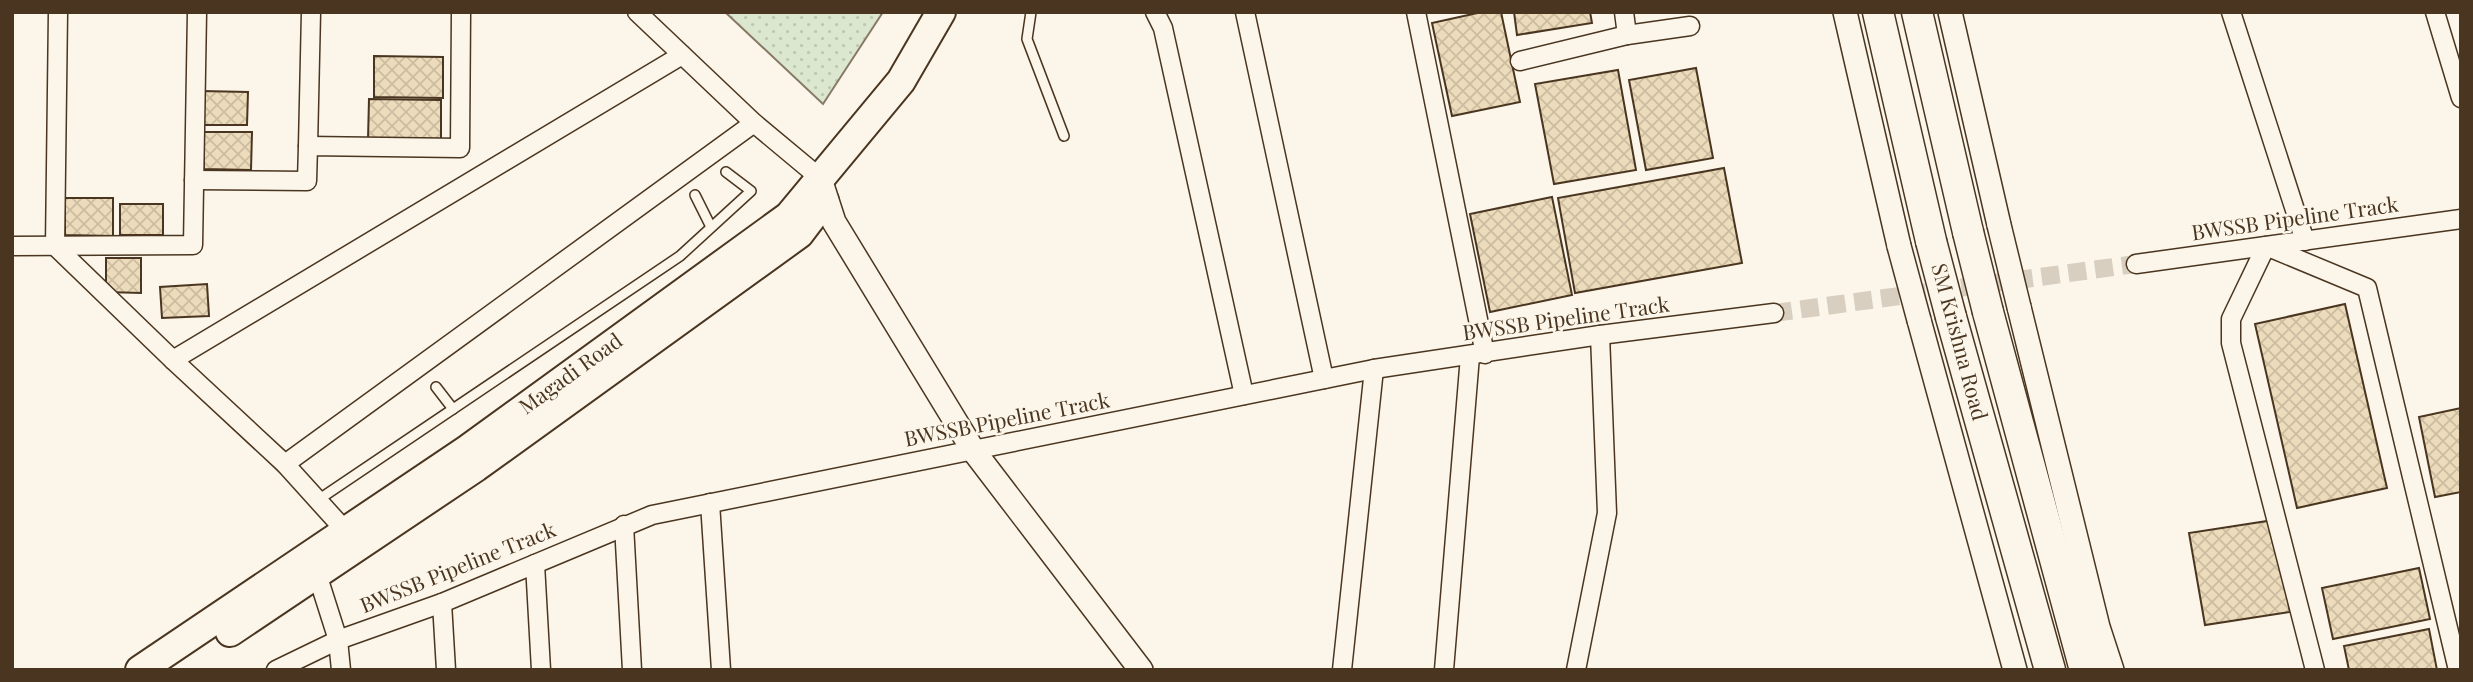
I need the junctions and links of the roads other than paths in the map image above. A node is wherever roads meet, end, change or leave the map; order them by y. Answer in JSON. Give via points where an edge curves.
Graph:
{"nodes":[{"id":1,"x":58,"y":12,"type":"edge"},
{"id":2,"x":197,"y":12,"type":"edge"},
{"id":3,"x":311,"y":12,"type":"edge"},
{"id":4,"x":461,"y":12,"type":"edge"},
{"id":5,"x":637,"y":12,"type":"edge"},
{"id":6,"x":940,"y":12,"type":"edge"},
{"id":7,"x":961,"y":12,"type":"edge"},
{"id":8,"x":1031,"y":12,"type":"edge"},
{"id":9,"x":1155,"y":12,"type":"edge"},
{"id":10,"x":1245,"y":12,"type":"edge"},
{"id":11,"x":1416,"y":12,"type":"edge"},
{"id":12,"x":1623,"y":12,"type":"edge"},
{"id":13,"x":1845,"y":12,"type":"edge"},
{"id":14,"x":1878,"y":12,"type":"edge"},
{"id":15,"x":1917,"y":12,"type":"edge"},
{"id":16,"x":1950,"y":12,"type":"edge"},
{"id":17,"x":2231,"y":12,"type":"edge"},
{"id":18,"x":2435,"y":12,"type":"edge"},
{"id":19,"x":1690,"y":26,"type":"dead end"},
{"id":20,"x":1627,"y":35,"type":"junction"},
{"id":21,"x":682,"y":55,"type":"junction"},
{"id":22,"x":1520,"y":61,"type":"dead end"},
{"id":23,"x":2461,"y":98,"type":"edge"},
{"id":24,"x":754,"y":123,"type":"junction"},
{"id":25,"x":1064,"y":136,"type":"dead end"},
{"id":26,"x":308,"y":146,"type":"junction"},
{"id":27,"x":726,"y":172,"type":"dead end"},
{"id":28,"x":194,"y":180,"type":"junction"},
{"id":29,"x":823,"y":188,"type":"junction"},
{"id":30,"x":695,"y":195,"type":"dead end"},
{"id":31,"x":2461,"y":219,"type":"edge"},
{"id":32,"x":711,"y":227,"type":"junction"},
{"id":33,"x":2305,"y":241,"type":"junction"},
{"id":34,"x":12,"y":246,"type":"edge"},
{"id":35,"x":55,"y":246,"type":"junction"},
{"id":36,"x":2266,"y":246,"type":"junction"},
{"id":37,"x":2136,"y":264,"type":"tunnel mouth"},
{"id":38,"x":1965,"y":297,"type":"junction"},
{"id":39,"x":1774,"y":313,"type":"tunnel mouth"},
{"id":40,"x":1600,"y":335,"type":"junction"},
{"id":41,"x":1478,"y":355,"type":"junction"},
{"id":42,"x":173,"y":360,"type":"junction"},
{"id":43,"x":1374,"y":369,"type":"junction"},
{"id":44,"x":1324,"y":379,"type":"junction"},
{"id":45,"x":436,"y":387,"type":"dead end"},
{"id":46,"x":1244,"y":395,"type":"junction"},
{"id":47,"x":453,"y":409,"type":"junction"},
{"id":48,"x":973,"y":450,"type":"junction"},
{"id":49,"x":285,"y":464,"type":"junction"},
{"id":50,"x":318,"y":499,"type":"junction"},
{"id":51,"x":710,"y":503,"type":"junction"},
{"id":52,"x":624,"y":525,"type":"junction"},
{"id":53,"x":351,"y":538,"type":"junction"},
{"id":54,"x":535,"y":564,"type":"junction"},
{"id":55,"x":313,"y":565,"type":"junction"},
{"id":56,"x":442,"y":603,"type":"junction"},
{"id":57,"x":338,"y":640,"type":"junction"},
{"id":58,"x":140,"y":670,"type":"edge"},
{"id":59,"x":174,"y":670,"type":"edge"},
{"id":60,"x":276,"y":670,"type":"edge"},
{"id":61,"x":341,"y":670,"type":"edge"},
{"id":62,"x":446,"y":670,"type":"edge"},
{"id":63,"x":541,"y":670,"type":"edge"},
{"id":64,"x":632,"y":670,"type":"edge"},
{"id":65,"x":721,"y":670,"type":"edge"},
{"id":66,"x":1141,"y":670,"type":"edge"},
{"id":67,"x":1342,"y":670,"type":"edge"},
{"id":68,"x":1444,"y":670,"type":"edge"},
{"id":69,"x":1576,"y":670,"type":"edge"},
{"id":70,"x":2015,"y":670,"type":"edge"},
{"id":71,"x":2050,"y":670,"type":"edge"},
{"id":72,"x":2085,"y":670,"type":"edge"},
{"id":73,"x":2112,"y":670,"type":"edge"},
{"id":74,"x":2315,"y":670,"type":"edge"},
{"id":75,"x":2458,"y":670,"type":"edge"}],
"edges":[{"from":1,"to":35,"type":"street"},
{"from":2,"to":28,"type":"street"},
{"from":3,"to":26,"type":"street"},
{"from":4,"to":26,"type":"street","via":[[460,148]]},
{"from":5,"to":21,"type":"street"},
{"from":6,"to":29,"type":"main road","name":"Magadi Road","via":[[901,80]]},
{"from":7,"to":29,"type":"main road","name":"Magadi Road","via":[[912,96]]},
{"from":8,"to":25,"type":"lane","via":[[1027,39]]},
{"from":9,"to":46,"type":"street","via":[[1163,29]]},
{"from":10,"to":44,"type":"street"},
{"from":11,"to":41,"type":"street"},
{"from":12,"to":20,"type":"street"},
{"from":13,"to":70,"type":"street","name":"SM Krishna Road","bridge":true,"via":[[1899,246]]},
{"from":14,"to":38,"type":"highway","name":"SM Krishna Road","bridge":true,"via":[[1931,241]]},
{"from":15,"to":38,"type":"highway","name":"SM Krishna Road","bridge":true,"via":[[1968,232]]},
{"from":16,"to":73,"type":"street","bridge":true,"via":[[2019,307]]},
{"from":17,"to":33,"type":"street"},
{"from":18,"to":23,"type":"street"},
{"from":19,"to":20,"type":"street"},
{"from":20,"to":22,"type":"street"},
{"from":21,"to":24,"type":"street"},
{"from":21,"to":42,"type":"street"},
{"from":24,"to":29,"type":"street"},
{"from":24,"to":49,"type":"street"},
{"from":26,"to":28,"type":"street","via":[[307,181]]},
{"from":27,"to":32,"type":"lane","via":[[751,191]]},
{"from":28,"to":35,"type":"street","via":[[193,245]]},
{"from":29,"to":48,"type":"street","via":[[834,222]]},
{"from":29,"to":53,"type":"main road","name":"Magadi Road"},
{"from":30,"to":32,"type":"lane"},
{"from":31,"to":33,"type":"street","name":"BWSSB Pipeline Track"},
{"from":32,"to":47,"type":"lane","via":[[680,256]]},
{"from":33,"to":36,"type":"street","name":"BWSSB Pipeline Track"},
{"from":34,"to":35,"type":"street"},
{"from":35,"to":42,"type":"street"},
{"from":36,"to":37,"type":"street","name":"BWSSB Pipeline Track"},
{"from":36,"to":74,"type":"street","via":[[2231,319],[2231,343]]},
{"from":36,"to":75,"type":"street","via":[[2367,288]]},
{"from":38,"to":71,"type":"highway","name":"SM Krishna Road"},
{"from":38,"to":72,"type":"highway","name":"SM Krishna Road"},
{"from":39,"to":40,"type":"street","name":"BWSSB Pipeline Track"},
{"from":40,"to":41,"type":"street","name":"BWSSB Pipeline Track"},
{"from":40,"to":69,"type":"street","via":[[1607,513]]},
{"from":41,"to":43,"type":"street","name":"BWSSB Pipeline Track"},
{"from":41,"to":68,"type":"street"},
{"from":42,"to":49,"type":"street"},
{"from":43,"to":44,"type":"street","name":"BWSSB Pipeline Track"},
{"from":43,"to":67,"type":"street"},
{"from":44,"to":46,"type":"street","name":"BWSSB Pipeline Track"},
{"from":45,"to":47,"type":"lane"},
{"from":46,"to":48,"type":"street","name":"BWSSB Pipeline Track"},
{"from":47,"to":50,"type":"lane"},
{"from":48,"to":51,"type":"street","name":"BWSSB Pipeline Track"},
{"from":48,"to":66,"type":"street"},
{"from":49,"to":50,"type":"street"},
{"from":50,"to":53,"type":"street"},
{"from":51,"to":52,"type":"street","name":"BWSSB Pipeline Track"},
{"from":51,"to":65,"type":"street"},
{"from":52,"to":54,"type":"street","name":"BWSSB Pipeline Track"},
{"from":52,"to":64,"type":"street"},
{"from":53,"to":55,"type":"main road","name":"Magadi Road"},
{"from":54,"to":56,"type":"street","name":"BWSSB Pipeline Track"},
{"from":54,"to":63,"type":"street"},
{"from":55,"to":57,"type":"street"},
{"from":55,"to":58,"type":"main road","name":"Magadi Road"},
{"from":55,"to":59,"type":"main road","name":"Magadi Road"},
{"from":56,"to":57,"type":"street","name":"BWSSB Pipeline Track"},
{"from":56,"to":62,"type":"street"},
{"from":57,"to":60,"type":"street","name":"BWSSB Pipeline Track"},
{"from":57,"to":61,"type":"street"}]}
